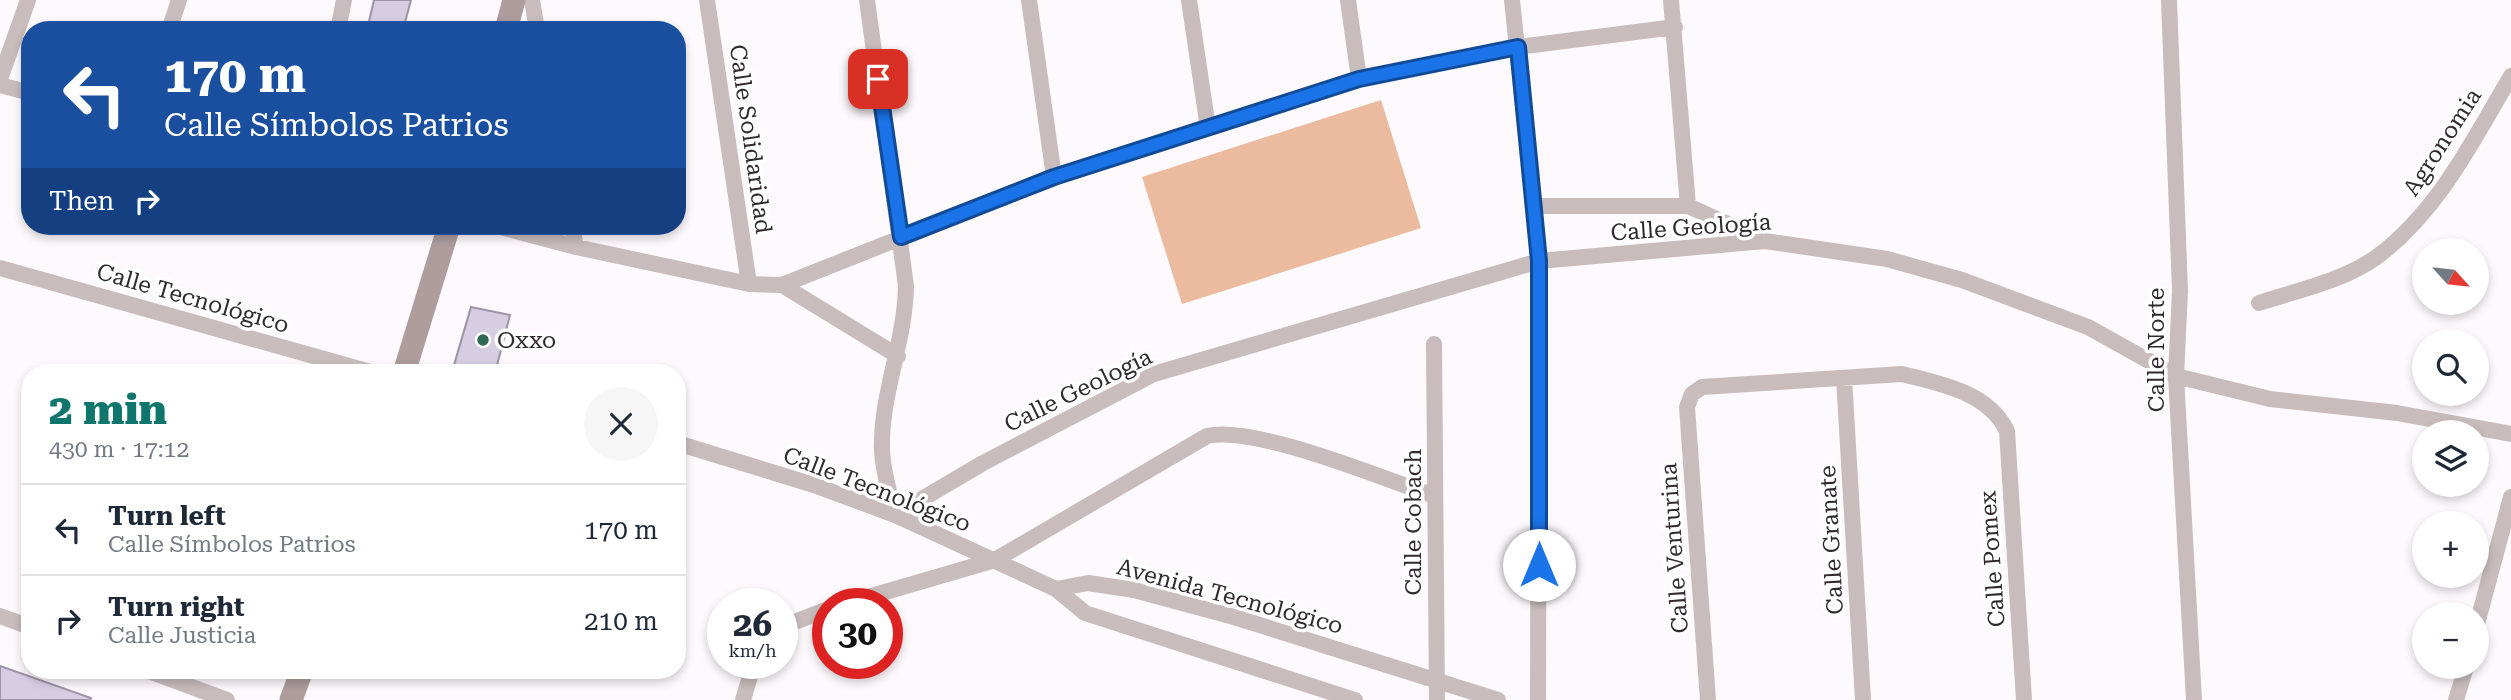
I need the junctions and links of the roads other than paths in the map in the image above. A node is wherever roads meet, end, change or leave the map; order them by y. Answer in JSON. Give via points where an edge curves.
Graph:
{"nodes":[{"id":1,"x":28,"y":0,"type":"edge"},
{"id":2,"x":180,"y":0,"type":"edge"},
{"id":3,"x":344,"y":0,"type":"edge"},
{"id":4,"x":514,"y":0,"type":"edge"},
{"id":5,"x":532,"y":0,"type":"edge"},
{"id":6,"x":707,"y":0,"type":"edge"},
{"id":7,"x":867,"y":0,"type":"edge"},
{"id":8,"x":1029,"y":0,"type":"edge"},
{"id":9,"x":1189,"y":0,"type":"edge"},
{"id":10,"x":1348,"y":0,"type":"edge"},
{"id":11,"x":1512,"y":0,"type":"edge"},
{"id":12,"x":1671,"y":0,"type":"edge"},
{"id":13,"x":2169,"y":0,"type":"edge"},
{"id":14,"x":172,"y":21,"type":"edge"},
{"id":15,"x":340,"y":21,"type":"edge"},
{"id":16,"x":508,"y":21,"type":"edge"},
{"id":17,"x":536,"y":21,"type":"edge"},
{"id":18,"x":1675,"y":27,"type":"junction"},
{"id":19,"x":1518,"y":47,"type":"junction"},
{"id":20,"x":2511,"y":76,"type":"edge"},
{"id":21,"x":0,"y":79,"type":"edge"},
{"id":22,"x":1359,"y":79,"type":"junction"},
{"id":23,"x":0,"y":85,"type":"edge"},
{"id":24,"x":21,"y":91,"type":"edge"},
{"id":25,"x":1208,"y":128,"type":"junction"},
{"id":26,"x":1054,"y":177,"type":"junction"},
{"id":27,"x":1534,"y":206,"type":"junction"},
{"id":28,"x":1689,"y":206,"type":"junction"},
{"id":29,"x":446,"y":235,"type":"edge"},
{"id":30,"x":531,"y":235,"type":"edge"},
{"id":31,"x":574,"y":235,"type":"edge"},
{"id":32,"x":901,"y":237,"type":"junction"},
{"id":33,"x":1765,"y":241,"type":"junction"},
{"id":34,"x":576,"y":247,"type":"junction"},
{"id":35,"x":1539,"y":261,"type":"junction"},
{"id":36,"x":0,"y":268,"type":"edge"},
{"id":37,"x":749,"y":284,"type":"junction"},
{"id":38,"x":782,"y":285,"type":"junction"},
{"id":39,"x":2259,"y":303,"type":"dead end"},
{"id":40,"x":1434,"y":344,"type":"dead end"},
{"id":41,"x":898,"y":356,"type":"junction"},
{"id":42,"x":342,"y":364,"type":"edge"},
{"id":43,"x":407,"y":364,"type":"edge"},
{"id":44,"x":2176,"y":376,"type":"junction"},
{"id":45,"x":1844,"y":378,"type":"junction"},
{"id":46,"x":2511,"y":435,"type":"edge"},
{"id":47,"x":686,"y":446,"type":"edge"},
{"id":48,"x":1435,"y":496,"type":"junction"},
{"id":49,"x":2511,"y":498,"type":"edge"},
{"id":50,"x":895,"y":515,"type":"junction"},
{"id":51,"x":995,"y":561,"type":"junction"},
{"id":52,"x":900,"y":588,"type":"edge"},
{"id":53,"x":1056,"y":589,"type":"junction"},
{"id":54,"x":2483,"y":602,"type":"edge"},
{"id":55,"x":0,"y":616,"type":"edge"},
{"id":56,"x":21,"y":624,"type":"edge"},
{"id":57,"x":170,"y":679,"type":"edge"},
{"id":58,"x":299,"y":679,"type":"edge"},
{"id":59,"x":749,"y":679,"type":"edge"},
{"id":60,"x":2462,"y":679,"type":"edge"},
{"id":61,"x":1436,"y":682,"type":"junction"},
{"id":62,"x":227,"y":700,"type":"edge"},
{"id":63,"x":292,"y":700,"type":"edge"},
{"id":64,"x":743,"y":700,"type":"edge"},
{"id":65,"x":1355,"y":700,"type":"edge"},
{"id":66,"x":1437,"y":700,"type":"edge"},
{"id":67,"x":1498,"y":700,"type":"edge"},
{"id":68,"x":1538,"y":700,"type":"edge"},
{"id":69,"x":1708,"y":700,"type":"edge"},
{"id":70,"x":1863,"y":700,"type":"edge"},
{"id":71,"x":2024,"y":700,"type":"edge"},
{"id":72,"x":2193,"y":700,"type":"edge"},
{"id":73,"x":2456,"y":700,"type":"edge"}],
"edges":[{"from":1,"to":21,"type":"street"},
{"from":2,"to":14,"type":"street"},
{"from":3,"to":15,"type":"street"},
{"from":4,"to":16,"type":"street"},
{"from":5,"to":17,"type":"street"},
{"from":6,"to":37,"type":"street","name":"Calle Solidaridad"},
{"from":7,"to":32,"type":"street"},
{"from":8,"to":26,"type":"street"},
{"from":9,"to":25,"type":"street"},
{"from":10,"to":22,"type":"street"},
{"from":11,"to":19,"type":"street"},
{"from":12,"to":18,"type":"street"},
{"from":13,"to":44,"type":"street","name":"Calle Norte","via":[[2180,291]]},
{"from":18,"to":19,"type":"street"},
{"from":18,"to":28,"type":"street"},
{"from":19,"to":22,"type":"street"},
{"from":19,"to":27,"type":"street"},
{"from":20,"to":39,"type":"street","name":"Agronomia","via":[[2452,175],[2418,221],[2376,257],[2330,280]]},
{"from":22,"to":25,"type":"street"},
{"from":23,"to":24,"type":"street"},
{"from":25,"to":26,"type":"street"},
{"from":26,"to":32,"type":"street"},
{"from":27,"to":28,"type":"street"},
{"from":27,"to":35,"type":"street"},
{"from":28,"to":33,"type":"street"},
{"from":29,"to":43,"type":"street"},
{"from":30,"to":34,"type":"street"},
{"from":31,"to":34,"type":"street"},
{"from":32,"to":38,"type":"street"},
{"from":32,"to":41,"type":"street","via":[[906,319]]},
{"from":33,"to":35,"type":"street","name":"Calle Geología"},
{"from":33,"to":44,"type":"street","name":"Calle Geología","via":[[1887,259],[1962,279],[2088,327]]},
{"from":34,"to":37,"type":"street"},
{"from":35,"to":50,"type":"street","name":"Calle Geología","via":[[1154,374],[983,463]]},
{"from":35,"to":68,"type":"street"},
{"from":36,"to":42,"type":"street","name":"Calle Tecnológico"},
{"from":37,"to":38,"type":"street"},
{"from":38,"to":41,"type":"street"},
{"from":40,"to":48,"type":"street","name":"Calle Cobach"},
{"from":41,"to":50,"type":"street","via":[[885,410],[882,453]]},
{"from":44,"to":46,"type":"street","name":"Calle Geología","via":[[2270,399],[2397,412]]},
{"from":44,"to":72,"type":"street","name":"Calle Norte"},
{"from":45,"to":69,"type":"street","name":"Calle Venturina","via":[[1702,387],[1692,394],[1687,407]]},
{"from":45,"to":70,"type":"street","name":"Calle Granate"},
{"from":45,"to":71,"type":"street","name":"Calle Pomex","via":[[1902,374],[1989,404],[2000,416],[2007,431]]},
{"from":47,"to":50,"type":"street","name":"Calle Tecnológico"},
{"from":48,"to":51,"type":"street","via":[[1262,439],[1221,433],[1207,436]]},
{"from":48,"to":61,"type":"street","name":"Calle Cobach"},
{"from":49,"to":54,"type":"street"},
{"from":50,"to":51,"type":"street","name":"Calle Tecnológico"},
{"from":51,"to":52,"type":"street"},
{"from":51,"to":53,"type":"street","name":"Calle Tecnológico"},
{"from":53,"to":61,"type":"street","name":"Avenida Tecnológico","via":[[1088,583],[1133,590],[1247,620]]},
{"from":53,"to":65,"type":"street","via":[[1086,613]]},
{"from":55,"to":56,"type":"street"},
{"from":57,"to":62,"type":"street"},
{"from":58,"to":63,"type":"street"},
{"from":59,"to":64,"type":"street"},
{"from":60,"to":73,"type":"street"},
{"from":61,"to":66,"type":"street","name":"Calle Cobach"},
{"from":61,"to":67,"type":"street","name":"Avenida Tecnológico"}]}
